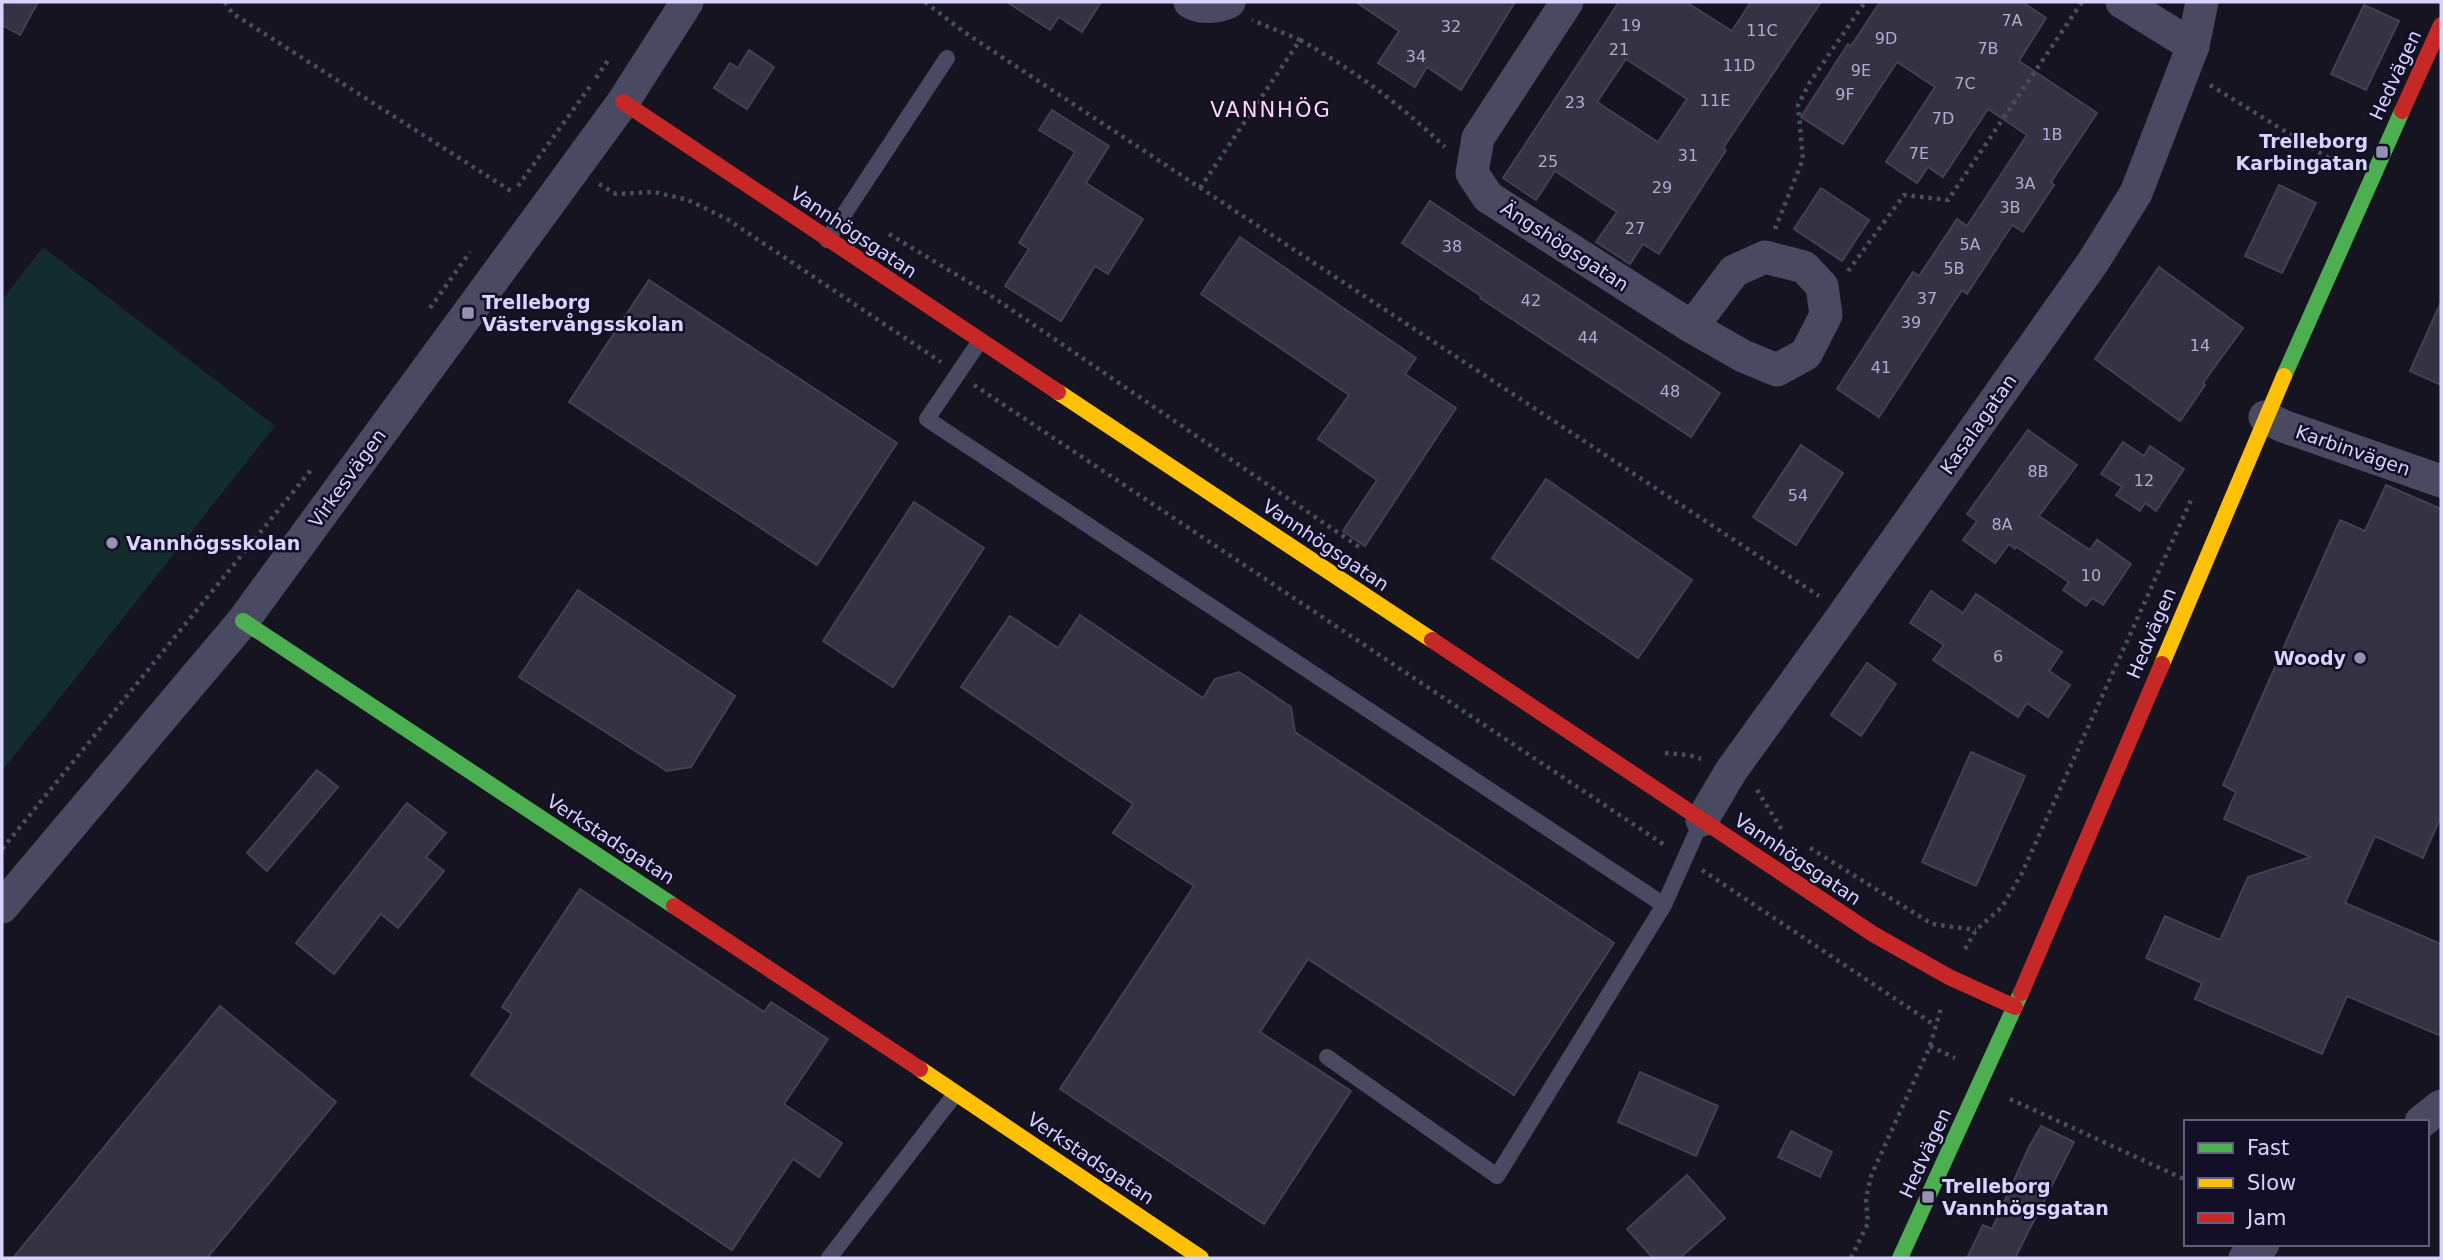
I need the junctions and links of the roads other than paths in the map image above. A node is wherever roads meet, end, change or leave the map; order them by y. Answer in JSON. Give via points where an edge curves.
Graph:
{"nodes":[{"id":1,"x":687,"y":2,"type":"edge"},
{"id":2,"x":1567,"y":2,"type":"edge"},
{"id":3,"x":2122,"y":2,"type":"edge"},
{"id":4,"x":2202,"y":2,"type":"edge"},
{"id":5,"x":2441,"y":25,"type":"edge"},
{"id":6,"x":2193,"y":46,"type":"junction"},
{"id":7,"x":947,"y":58,"type":"dead end"},
{"id":8,"x":623,"y":102,"type":"junction"},
{"id":9,"x":827,"y":240,"type":"junction"},
{"id":10,"x":1692,"y":327,"type":"junction"},
{"id":11,"x":980,"y":341,"type":"junction"},
{"id":12,"x":2266,"y":417,"type":"junction"},
{"id":13,"x":2441,"y":481,"type":"edge"},
{"id":14,"x":243,"y":621,"type":"junction"},
{"id":15,"x":1702,"y":820,"type":"junction"},
{"id":16,"x":1664,"y":905,"type":"junction"},
{"id":17,"x":2,"y":907,"type":"edge"},
{"id":18,"x":2015,"y":1007,"type":"junction"},
{"id":19,"x":1327,"y":1057,"type":"dead end"},
{"id":20,"x":956,"y":1093,"type":"junction"},
{"id":21,"x":2441,"y":1106,"type":"edge"},
{"id":22,"x":2424,"y":1120,"type":"edge"},
{"id":23,"x":2260,"y":1246,"type":"edge"},
{"id":24,"x":829,"y":1258,"type":"edge"},
{"id":25,"x":1201,"y":1258,"type":"edge"},
{"id":26,"x":1900,"y":1258,"type":"edge"},
{"id":27,"x":2245,"y":1258,"type":"edge"}],
"edges":[{"from":1,"to":8,"type":"street","name":"Virkesvägen"},
{"from":2,"to":10,"type":"street","name":"Ängshögsgatan","via":[[1478,138],[1472,173],[1488,197]]},
{"from":3,"to":6,"type":"street"},
{"from":4,"to":6,"type":"street","name":"Kasalagatan"},
{"from":5,"to":12,"type":"street","name":"Hedvägen"},
{"from":6,"to":15,"type":"street","name":"Kasalagatan","via":[[2136,193],[2093,262],[1731,771]]},
{"from":7,"to":9,"type":"lane"},
{"from":8,"to":9,"type":"street","name":"Vannhögsgatan"},
{"from":8,"to":14,"type":"street","name":"Virkesvägen"},
{"from":9,"to":11,"type":"street","name":"Vannhögsgatan"},
{"from":10,"to":10,"type":"street","name":"Ängshögsgatan","via":[[1777,370],[1805,354],[1826,315],[1822,286],[1804,267],[1765,257],[1734,271]]},
{"from":11,"to":15,"type":"street","name":"Vannhögsgatan"},
{"from":11,"to":16,"type":"lane","via":[[927,419]]},
{"from":12,"to":13,"type":"street","name":"Karbinvägen"},
{"from":12,"to":18,"type":"street","name":"Hedvägen"},
{"from":14,"to":17,"type":"street","name":"Virkesvägen"},
{"from":14,"to":20,"type":"street","name":"Verkstadsgatan"},
{"from":15,"to":16,"type":"lane"},
{"from":15,"to":18,"type":"street","name":"Vannhögsgatan","via":[[1873,934]]},
{"from":16,"to":19,"type":"lane","via":[[1497,1175]]},
{"from":18,"to":26,"type":"street","name":"Hedvägen"},
{"from":20,"to":24,"type":"lane"},
{"from":20,"to":25,"type":"street","name":"Verkstadsgatan"},
{"from":21,"to":22,"type":"street"},
{"from":23,"to":27,"type":"street"}]}
